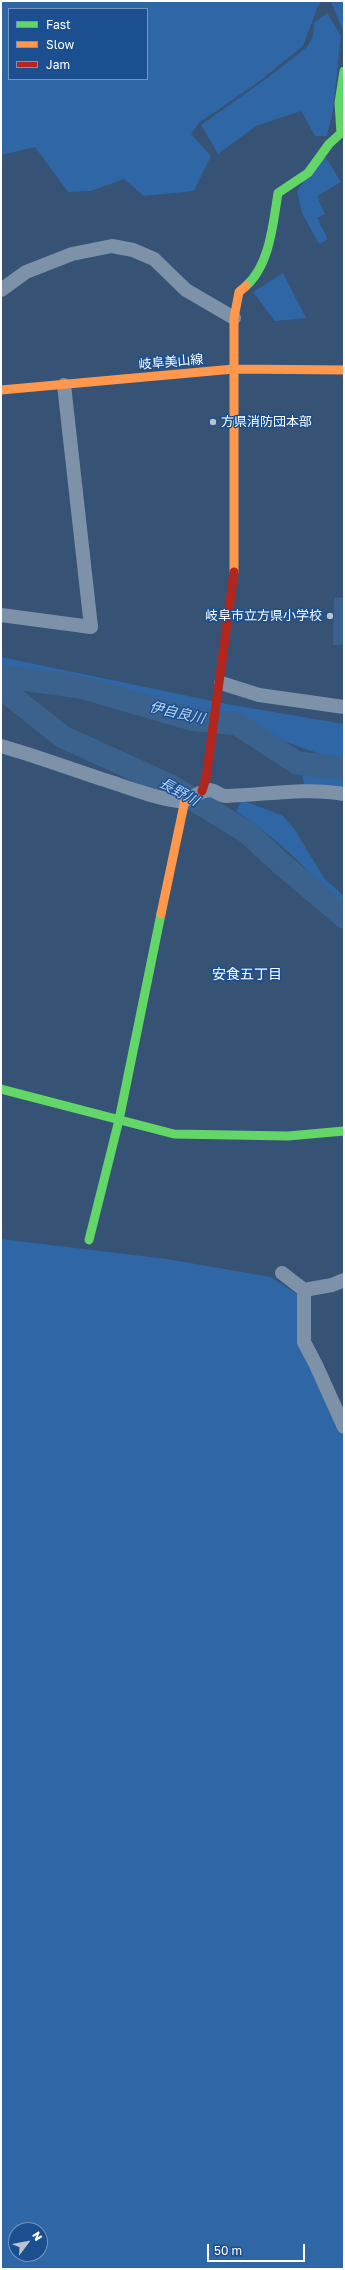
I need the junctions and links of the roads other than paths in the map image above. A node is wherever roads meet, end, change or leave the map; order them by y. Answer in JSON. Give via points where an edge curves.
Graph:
{"nodes":[{"id":1,"x":344,"y":71,"type":"edge"},
{"id":2,"x":1,"y":290,"type":"edge"},
{"id":3,"x":234,"y":318,"type":"junction"},
{"id":4,"x":234,"y":369,"type":"junction"},
{"id":5,"x":344,"y":370,"type":"edge"},
{"id":6,"x":64,"y":385,"type":"junction"},
{"id":7,"x":1,"y":390,"type":"edge"},
{"id":8,"x":1,"y":615,"type":"edge"},
{"id":9,"x":220,"y":686,"type":"junction"},
{"id":10,"x":344,"y":707,"type":"edge"},
{"id":11,"x":1,"y":746,"type":"edge"},
{"id":12,"x":204,"y":785,"type":"junction"},
{"id":13,"x":344,"y":794,"type":"edge"},
{"id":14,"x":185,"y":800,"type":"junction"},
{"id":15,"x":1,"y":1089,"type":"edge"},
{"id":16,"x":119,"y":1120,"type":"junction"},
{"id":17,"x":344,"y":1131,"type":"edge"},
{"id":18,"x":89,"y":1240,"type":"dead end"},
{"id":19,"x":282,"y":1273,"type":"dead end"},
{"id":20,"x":344,"y":1280,"type":"edge"},
{"id":21,"x":304,"y":1290,"type":"junction"},
{"id":22,"x":344,"y":1427,"type":"edge"}],
"edges":[{"from":1,"to":3,"type":"street","via":[[344,87],[339,103],[341,132],[308,173],[278,193],[261,266],[256,277],[239,292]]},
{"from":2,"to":3,"type":"street","via":[[26,272],[72,254],[112,246],[133,250],[154,259],[186,290]]},
{"from":3,"to":4,"type":"street"},
{"from":4,"to":5,"type":"street","name":"岐阜美山線"},
{"from":4,"to":6,"type":"street","name":"岐阜美山線"},
{"from":4,"to":9,"type":"street","via":[[234,582]]},
{"from":6,"to":7,"type":"street","name":"岐阜美山線"},
{"from":6,"to":8,"type":"street","via":[[91,627]]},
{"from":9,"to":10,"type":"street","via":[[259,696]]},
{"from":9,"to":12,"type":"street"},
{"from":11,"to":14,"type":"street","via":[[148,794]]},
{"from":12,"to":13,"type":"street","via":[[223,796],[293,792]]},
{"from":12,"to":14,"type":"street"},
{"from":14,"to":16,"type":"street"},
{"from":15,"to":16,"type":"street"},
{"from":16,"to":17,"type":"street","via":[[174,1134],[288,1136]]},
{"from":16,"to":18,"type":"street"},
{"from":19,"to":21,"type":"street"},
{"from":20,"to":21,"type":"street","via":[[332,1286]]},
{"from":21,"to":22,"type":"street","via":[[304,1342]]}]}
